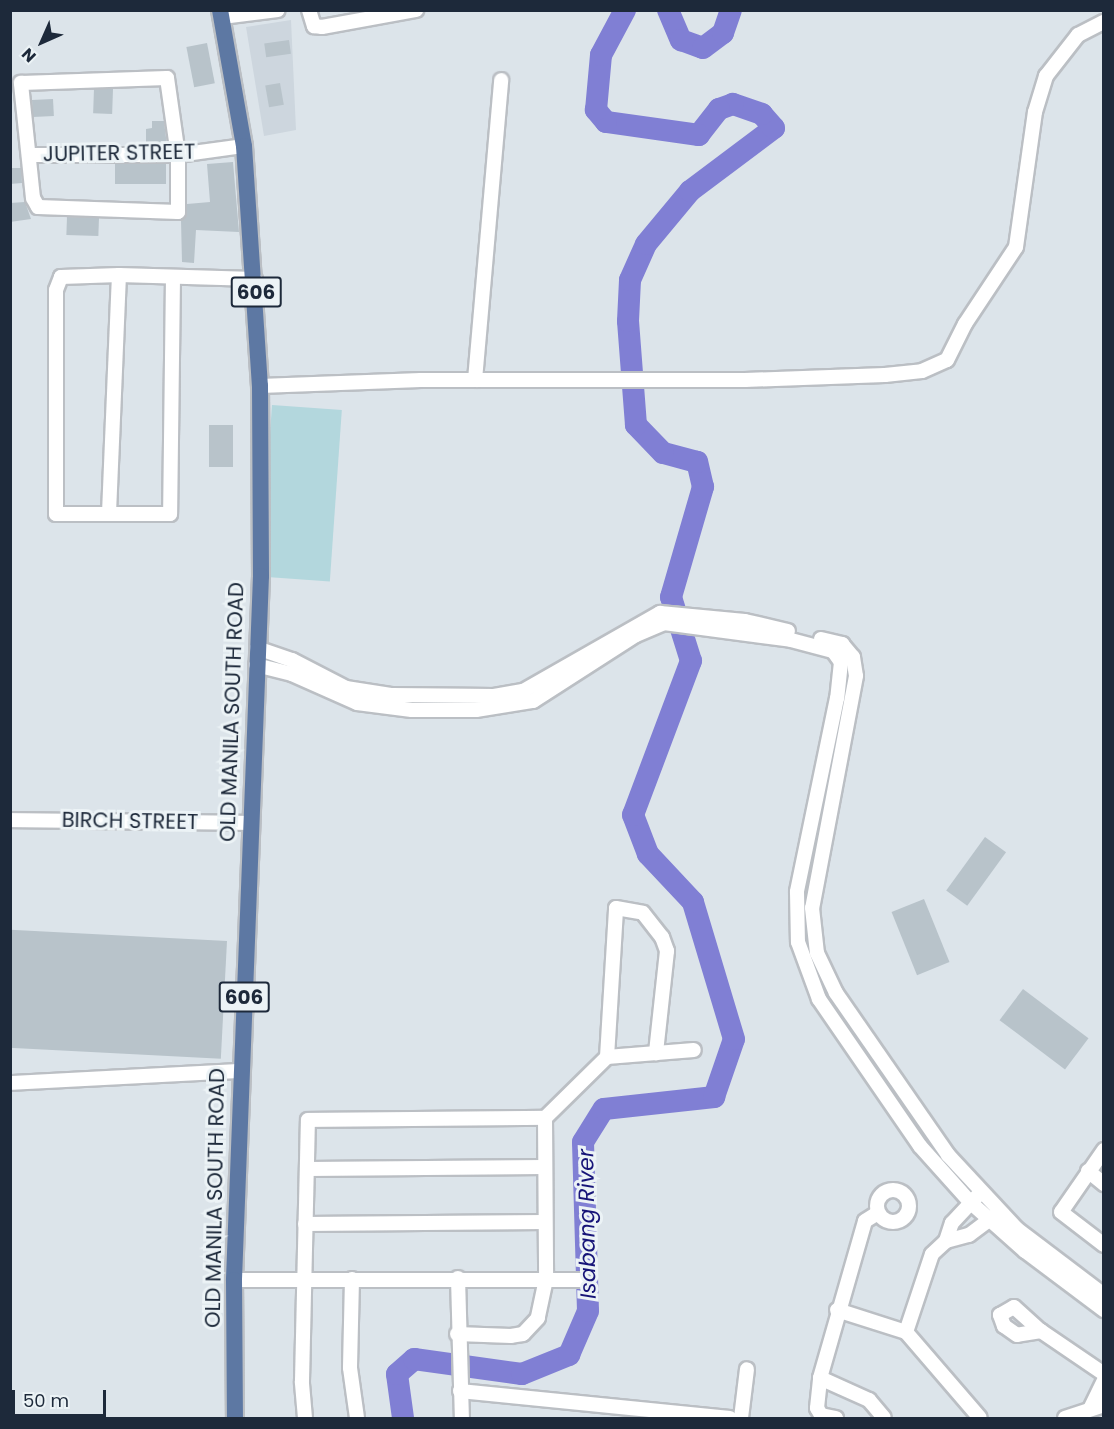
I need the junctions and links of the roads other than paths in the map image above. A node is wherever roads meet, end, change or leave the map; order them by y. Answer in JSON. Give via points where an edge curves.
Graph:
{"nodes":[{"id":1,"x":278,"y":10,"type":"edge"},
{"id":2,"x":309,"y":10,"type":"edge"},
{"id":3,"x":416,"y":10,"type":"edge"},
{"id":4,"x":221,"y":14,"type":"edge"},
{"id":5,"x":1104,"y":22,"type":"edge"},
{"id":6,"x":501,"y":80,"type":"dead end"},
{"id":7,"x":244,"y":146,"type":"junction"},
{"id":8,"x":30,"y":154,"type":"junction"},
{"id":9,"x":178,"y":155,"type":"junction"},
{"id":10,"x":119,"y":275,"type":"junction"},
{"id":11,"x":173,"y":277,"type":"junction"},
{"id":12,"x":255,"y":279,"type":"junction"},
{"id":13,"x":475,"y":380,"type":"junction"},
{"id":14,"x":260,"y":386,"type":"junction"},
{"id":15,"x":109,"y":513,"type":"junction"},
{"id":16,"x":683,"y":617,"type":"junction"},
{"id":17,"x":256,"y":657,"type":"junction"},
{"id":18,"x":818,"y":798,"type":"junction"},
{"id":19,"x":832,"y":802,"type":"junction"},
{"id":20,"x":10,"y":820,"type":"edge"},
{"id":21,"x":250,"y":823,"type":"junction"},
{"id":22,"x":852,"y":1016,"type":"junction"},
{"id":23,"x":835,"y":1026,"type":"junction"},
{"id":24,"x":694,"y":1050,"type":"dead end"},
{"id":25,"x":656,"y":1053,"type":"junction"},
{"id":26,"x":606,"y":1057,"type":"junction"},
{"id":27,"x":241,"y":1071,"type":"junction"},
{"id":28,"x":10,"y":1083,"type":"edge"},
{"id":29,"x":545,"y":1118,"type":"junction"},
{"id":30,"x":1104,"y":1150,"type":"edge"},
{"id":31,"x":545,"y":1167,"type":"junction"},
{"id":32,"x":307,"y":1169,"type":"junction"},
{"id":33,"x":1088,"y":1171,"type":"junction"},
{"id":34,"x":1104,"y":1184,"type":"edge"},
{"id":35,"x":982,"y":1192,"type":"junction"},
{"id":36,"x":970,"y":1202,"type":"junction"},
{"id":37,"x":878,"y":1213,"type":"dead end"},
{"id":38,"x":995,"y":1216,"type":"junction"},
{"id":39,"x":545,"y":1222,"type":"junction"},
{"id":40,"x":305,"y":1224,"type":"junction"},
{"id":41,"x":945,"y":1241,"type":"junction"},
{"id":42,"x":1104,"y":1245,"type":"edge"},
{"id":43,"x":458,"y":1278,"type":"junction"},
{"id":44,"x":351,"y":1279,"type":"junction"},
{"id":45,"x":546,"y":1279,"type":"junction"},
{"id":46,"x":234,"y":1280,"type":"junction"},
{"id":47,"x":582,"y":1280,"type":"dead end"},
{"id":48,"x":303,"y":1281,"type":"junction"},
{"id":49,"x":1104,"y":1295,"type":"edge"},
{"id":50,"x":837,"y":1310,"type":"junction"},
{"id":51,"x":1104,"y":1310,"type":"edge"},
{"id":52,"x":1041,"y":1331,"type":"dead end"},
{"id":53,"x":906,"y":1332,"type":"junction"},
{"id":54,"x":457,"y":1339,"type":"junction"},
{"id":55,"x":747,"y":1369,"type":"dead end"},
{"id":56,"x":1104,"y":1374,"type":"edge"},
{"id":57,"x":820,"y":1378,"type":"junction"},
{"id":58,"x":1104,"y":1380,"type":"edge"},
{"id":59,"x":460,"y":1391,"type":"junction"},
{"id":60,"x":1104,"y":1405,"type":"edge"},
{"id":61,"x":1090,"y":1409,"type":"junction"},
{"id":62,"x":235,"y":1419,"type":"edge"},
{"id":63,"x":305,"y":1419,"type":"edge"},
{"id":64,"x":357,"y":1419,"type":"edge"},
{"id":65,"x":462,"y":1419,"type":"edge"},
{"id":66,"x":730,"y":1419,"type":"edge"},
{"id":67,"x":741,"y":1419,"type":"edge"},
{"id":68,"x":836,"y":1419,"type":"edge"},
{"id":69,"x":884,"y":1419,"type":"edge"},
{"id":70,"x":980,"y":1419,"type":"edge"},
{"id":71,"x":1065,"y":1419,"type":"edge"}],
"edges":[{"from":1,"to":4,"type":"street"},
{"from":2,"to":3,"type":"street","via":[[314,26],[322,27]]},
{"from":4,"to":7,"type":"main road","name":"OLD MANILA SOUTH ROAD","number":"606"},
{"from":5,"to":13,"type":"street","via":[[1078,35],[1046,76],[1035,112],[1016,247],[965,324],[947,360],[922,371],[885,375],[642,382]]},
{"from":6,"to":13,"type":"street"},
{"from":7,"to":9,"type":"street","name":"JUPITER STREET"},
{"from":7,"to":12,"type":"main road","name":"OLD MANILA SOUTH ROAD","number":"606"},
{"from":8,"to":9,"type":"street","name":"JUPITER STREET"},
{"from":8,"to":9,"type":"street","via":[[33,198],[43,209],[178,212]]},
{"from":8,"to":9,"type":"street","via":[[21,83],[167,78]]},
{"from":10,"to":11,"type":"street"},
{"from":10,"to":15,"type":"street"},
{"from":10,"to":15,"type":"street","via":[[61,278],[56,290],[56,514]]},
{"from":11,"to":12,"type":"street"},
{"from":11,"to":15,"type":"street","via":[[170,513]]},
{"from":12,"to":14,"type":"main road","name":"OLD MANILA SOUTH ROAD","number":"606"},
{"from":13,"to":14,"type":"street"},
{"from":14,"to":17,"type":"main road","name":"OLD MANILA SOUTH ROAD","number":"606"},
{"from":16,"to":17,"type":"street","via":[[662,618],[533,701],[476,710],[412,710],[357,703]]},
{"from":16,"to":18,"type":"street","via":[[833,651],[841,662]]},
{"from":16,"to":19,"type":"street","via":[[745,621],[842,644],[852,657],[856,676]]},
{"from":17,"to":21,"type":"main road","name":"OLD MANILA SOUTH ROAD","number":"606"},
{"from":18,"to":19,"type":"street"},
{"from":18,"to":23,"type":"street","via":[[797,892],[798,942],[819,999]]},
{"from":19,"to":22,"type":"street","via":[[812,908],[817,953]]},
{"from":20,"to":21,"type":"street","name":"BIRCH STREET"},
{"from":21,"to":27,"type":"main road","name":"OLD MANILA SOUTH ROAD","number":"606"},
{"from":22,"to":23,"type":"street"},
{"from":22,"to":35,"type":"street","via":[[948,1155]]},
{"from":23,"to":36,"type":"street","via":[[920,1146]]},
{"from":24,"to":25,"type":"street"},
{"from":25,"to":26,"type":"street"},
{"from":25,"to":26,"type":"street","via":[[667,951],[662,937],[643,913],[616,908]]},
{"from":26,"to":29,"type":"street"},
{"from":27,"to":28,"type":"street"},
{"from":27,"to":46,"type":"main road","name":"OLD MANILA SOUTH ROAD","number":"606"},
{"from":29,"to":31,"type":"street"},
{"from":29,"to":32,"type":"street","via":[[308,1120]]},
{"from":30,"to":33,"type":"street"},
{"from":31,"to":32,"type":"street"},
{"from":31,"to":39,"type":"street"},
{"from":32,"to":40,"type":"street"},
{"from":33,"to":34,"type":"street"},
{"from":33,"to":42,"type":"street","via":[[1061,1212]]},
{"from":35,"to":36,"type":"street"},
{"from":35,"to":38,"type":"street"},
{"from":36,"to":38,"type":"street"},
{"from":36,"to":41,"type":"street","via":[[952,1223]]},
{"from":37,"to":50,"type":"street","via":[[865,1221]]},
{"from":38,"to":41,"type":"street","via":[[969,1235]]},
{"from":38,"to":49,"type":"street"},
{"from":38,"to":51,"type":"street"},
{"from":39,"to":40,"type":"street"},
{"from":39,"to":45,"type":"street"},
{"from":40,"to":48,"type":"street"},
{"from":41,"to":53,"type":"street","via":[[932,1254]]},
{"from":43,"to":44,"type":"street"},
{"from":43,"to":45,"type":"street"},
{"from":43,"to":54,"type":"street"},
{"from":44,"to":48,"type":"street"},
{"from":44,"to":64,"type":"street","via":[[350,1368]]},
{"from":45,"to":47,"type":"street"},
{"from":45,"to":54,"type":"street","via":[[538,1318],[523,1334]]},
{"from":46,"to":48,"type":"street"},
{"from":46,"to":62,"type":"main road","name":"OLD MANILA SOUTH ROAD","number":"606"},
{"from":48,"to":63,"type":"street"},
{"from":50,"to":53,"type":"street"},
{"from":50,"to":57,"type":"street"},
{"from":52,"to":56,"type":"street"},
{"from":53,"to":70,"type":"street"},
{"from":54,"to":59,"type":"street"},
{"from":55,"to":67,"type":"street"},
{"from":57,"to":68,"type":"street","via":[[817,1408],[821,1415]]},
{"from":57,"to":69,"type":"street","via":[[869,1400]]},
{"from":58,"to":61,"type":"street"},
{"from":59,"to":65,"type":"street"},
{"from":59,"to":66,"type":"street"},
{"from":60,"to":61,"type":"street"},
{"from":61,"to":71,"type":"street"}]}
